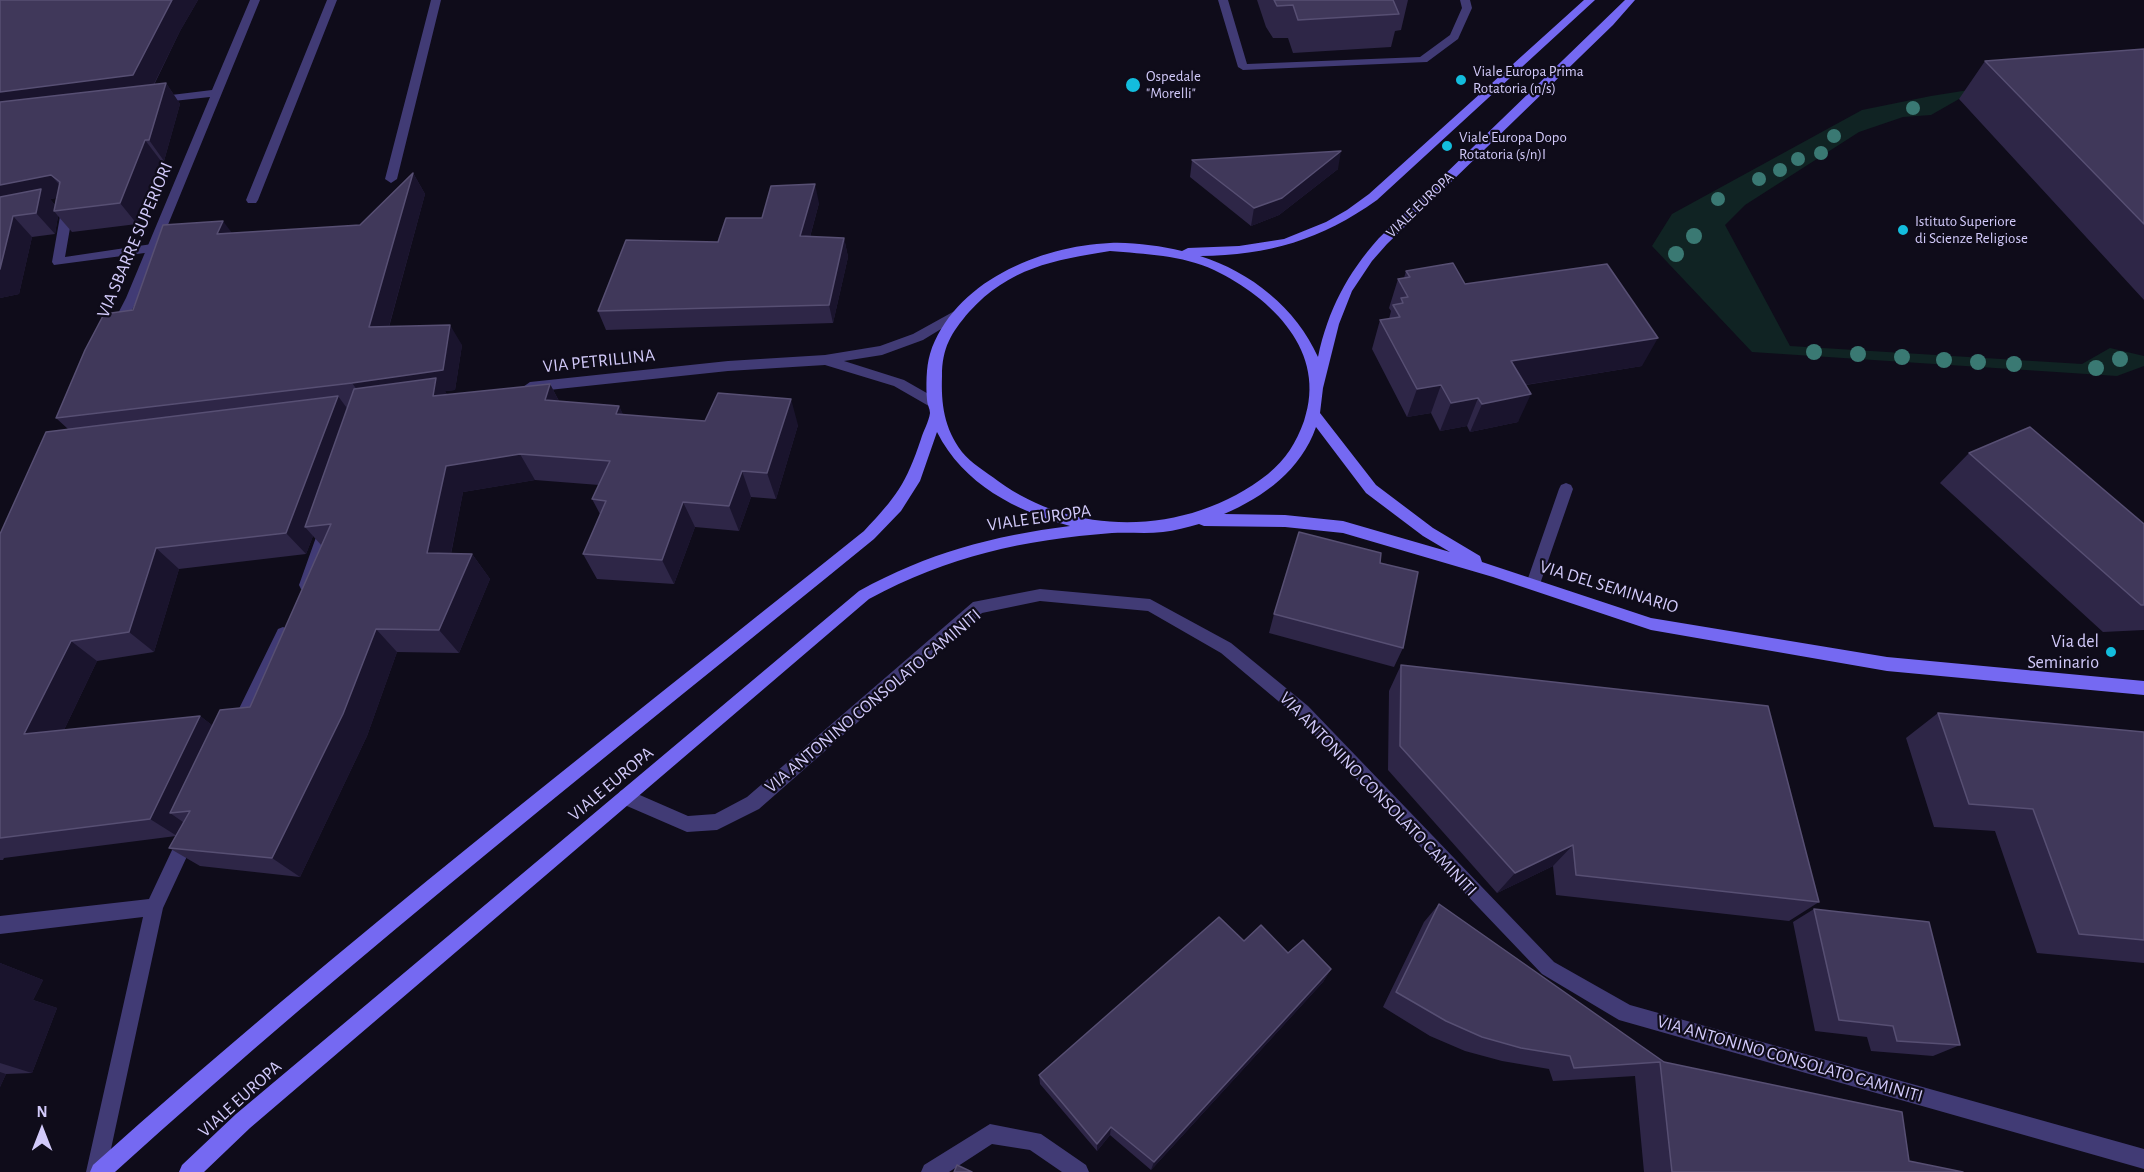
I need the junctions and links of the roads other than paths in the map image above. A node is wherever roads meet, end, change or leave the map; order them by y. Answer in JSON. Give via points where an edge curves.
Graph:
{"nodes":[{"id":1,"x":255,"y":0,"type":"edge"},
{"id":2,"x":332,"y":0,"type":"edge"},
{"id":3,"x":436,"y":0,"type":"edge"},
{"id":4,"x":1223,"y":0,"type":"edge"},
{"id":5,"x":1465,"y":0,"type":"edge"},
{"id":6,"x":1590,"y":0,"type":"edge"},
{"id":7,"x":1630,"y":0,"type":"edge"},
{"id":8,"x":217,"y":93,"type":"junction"},
{"id":9,"x":148,"y":101,"type":"edge"},
{"id":10,"x":391,"y":179,"type":"dead end"},
{"id":11,"x":252,"y":200,"type":"dead end"},
{"id":12,"x":57,"y":204,"type":"edge"},
{"id":13,"x":152,"y":248,"type":"junction"},
{"id":14,"x":1169,"y":252,"type":"junction"},
{"id":15,"x":960,"y":312,"type":"junction"},
{"id":16,"x":111,"y":341,"type":"edge"},
{"id":17,"x":825,"y":360,"type":"junction"},
{"id":18,"x":521,"y":388,"type":"edge"},
{"id":19,"x":1318,"y":393,"type":"junction"},
{"id":20,"x":935,"y":409,"type":"junction"},
{"id":21,"x":1315,"y":416,"type":"junction"},
{"id":22,"x":1566,"y":489,"type":"dead end"},
{"id":23,"x":333,"y":506,"type":"edge"},
{"id":24,"x":1198,"y":520,"type":"junction"},
{"id":25,"x":1110,"y":528,"type":"junction"},
{"id":26,"x":1493,"y":571,"type":"junction"},
{"id":27,"x":1533,"y":584,"type":"junction"},
{"id":28,"x":298,"y":602,"type":"edge"},
{"id":29,"x":288,"y":623,"type":"edge"},
{"id":30,"x":2144,"y":688,"type":"edge"},
{"id":31,"x":234,"y":739,"type":"edge"},
{"id":32,"x":626,"y":797,"type":"junction"},
{"id":33,"x":194,"y":823,"type":"edge"},
{"id":34,"x":154,"y":907,"type":"junction"},
{"id":35,"x":0,"y":925,"type":"edge"},
{"id":36,"x":2144,"y":1159,"type":"edge"},
{"id":37,"x":98,"y":1172,"type":"edge"},
{"id":38,"x":189,"y":1172,"type":"edge"},
{"id":39,"x":931,"y":1172,"type":"edge"},
{"id":40,"x":1079,"y":1172,"type":"edge"}],
"edges":[{"from":1,"to":8,"type":"street","name":"VIA SBARRE SUPERIORI"},
{"from":2,"to":11,"type":"street"},
{"from":3,"to":10,"type":"street"},
{"from":4,"to":5,"type":"street","via":[[1243,67],[1423,60],[1454,37],[1467,8]]},
{"from":6,"to":14,"type":"main road","name":"VIALE EUROPA","via":[[1350,216],[1301,239],[1274,246],[1245,251]]},
{"from":7,"to":19,"type":"main road","name":"VIALE EUROPA","via":[[1360,266],[1342,296],[1329,335]]},
{"from":8,"to":9,"type":"street"},
{"from":8,"to":13,"type":"street","name":"VIA SBARRE SUPERIORI"},
{"from":12,"to":13,"type":"street","via":[[69,202],[58,262]]},
{"from":13,"to":16,"type":"street","name":"VIA SBARRE SUPERIORI"},
{"from":14,"to":15,"type":"main road","via":[[1110,247],[1052,256],[1000,278]]},
{"from":14,"to":19,"type":"main road","via":[[1216,266],[1257,288],[1290,318],[1311,353]]},
{"from":15,"to":17,"type":"street","via":[[918,337],[882,350]]},
{"from":15,"to":20,"type":"main road","via":[[936,356]]},
{"from":17,"to":18,"type":"street","name":"VIA PETRILLINA"},
{"from":17,"to":20,"type":"street","via":[[899,383]]},
{"from":19,"to":21,"type":"main road"},
{"from":20,"to":25,"type":"main road","via":[[957,455],[996,490],[1048,516]]},
{"from":20,"to":37,"type":"main road","name":"VIALE EUROPA","via":[[915,477],[896,507],[869,535],[453,871],[190,1090]]},
{"from":21,"to":24,"type":"main road","via":[[1293,459],[1262,488]]},
{"from":21,"to":26,"type":"main road","via":[[1371,489],[1428,532]]},
{"from":22,"to":27,"type":"street"},
{"from":23,"to":28,"type":"street"},
{"from":24,"to":25,"type":"main road","via":[[1155,527]]},
{"from":24,"to":26,"type":"main road","via":[[1285,521],[1343,527]]},
{"from":25,"to":32,"type":"main road","name":"VIALE EUROPA","via":[[996,542],[941,557],[898,575],[864,595]]},
{"from":26,"to":27,"type":"main road","name":"VIA DEL SEMINARIO"},
{"from":27,"to":30,"type":"main road","name":"VIA DEL SEMINARIO","via":[[1651,624],[1887,664]]},
{"from":29,"to":31,"type":"street"},
{"from":32,"to":36,"type":"street","name":"VIA ANTONINO CONSOLATO CAMINITI","via":[[687,824],[717,822],[744,808],[978,608],[1040,595],[1150,605],[1226,648],[1302,711],[1548,968],[1626,1013]]},
{"from":32,"to":38,"type":"main road","name":"VIALE EUROPA","via":[[243,1121]]},
{"from":33,"to":34,"type":"street"},
{"from":34,"to":35,"type":"street"},
{"from":34,"to":37,"type":"street"},
{"from":39,"to":40,"type":"street","via":[[990,1134],[1034,1141]]}]}
